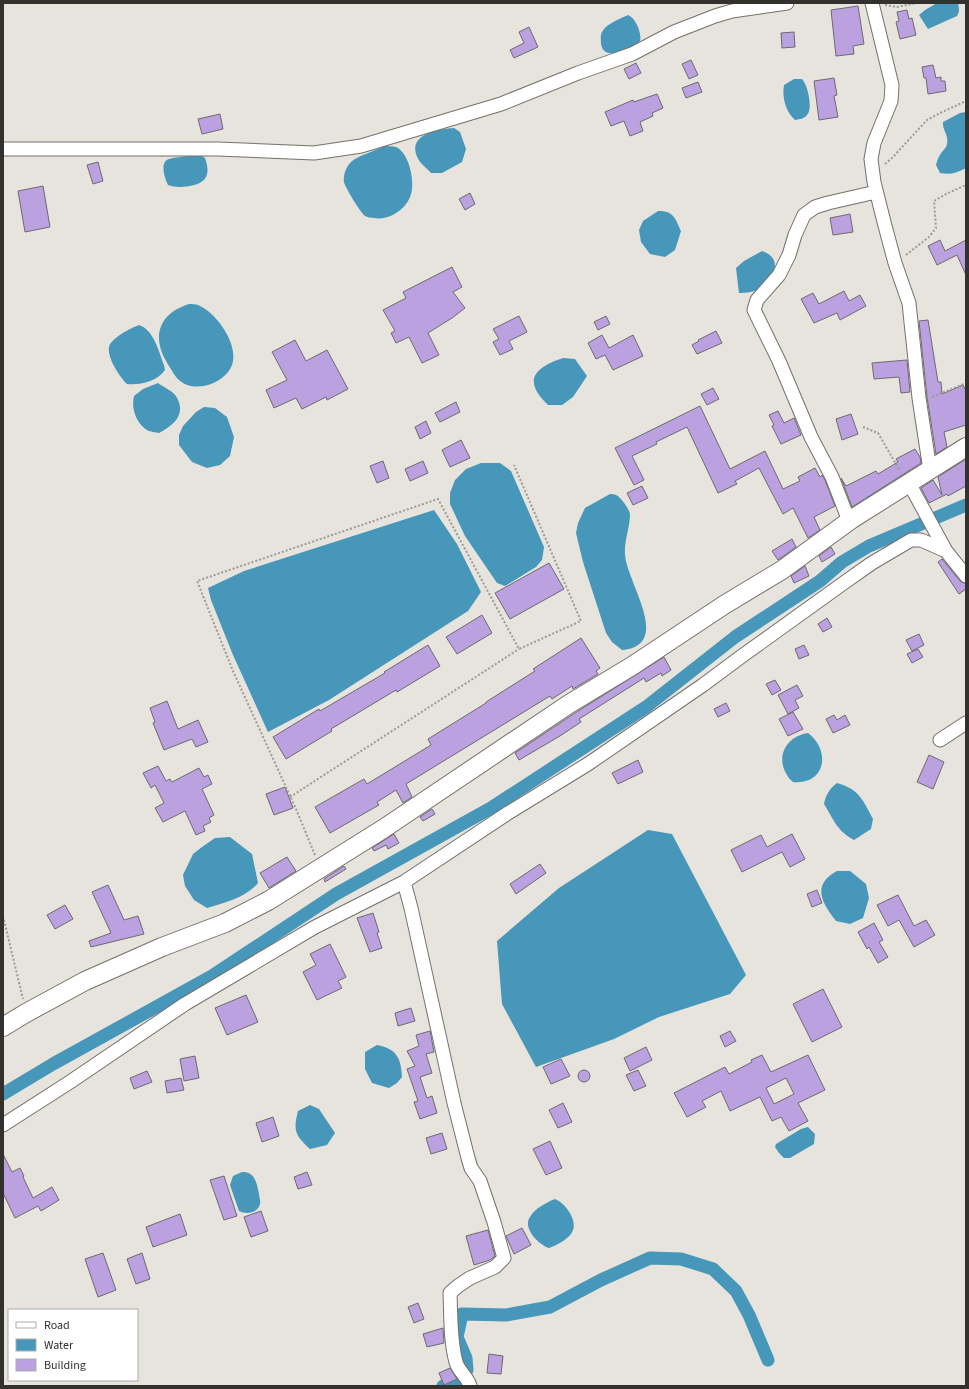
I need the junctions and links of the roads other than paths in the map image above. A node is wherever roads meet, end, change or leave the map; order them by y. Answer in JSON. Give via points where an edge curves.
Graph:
{"nodes":[{"id":1,"x":787,"y":3,"type":"edge"},
{"id":2,"x":871,"y":3,"type":"edge"},
{"id":3,"x":3,"y":149,"type":"edge"},
{"id":4,"x":876,"y":192,"type":"junction"},
{"id":5,"x":966,"y":447,"type":"edge"},
{"id":6,"x":930,"y":470,"type":"junction"},
{"id":7,"x":909,"y":483,"type":"junction"},
{"id":8,"x":849,"y":521,"type":"junction"},
{"id":9,"x":946,"y":551,"type":"junction"},
{"id":10,"x":966,"y":576,"type":"edge"},
{"id":11,"x":966,"y":722,"type":"edge"},
{"id":12,"x":940,"y":740,"type":"dead end"},
{"id":13,"x":404,"y":882,"type":"junction"},
{"id":14,"x":3,"y":1027,"type":"edge"},
{"id":15,"x":3,"y":1125,"type":"edge"},
{"id":16,"x":470,"y":1386,"type":"edge"}],
"edges":[{"from":1,"to":3,"type":"street","via":[[715,16],[674,32],[632,54],[501,104],[361,146],[314,153],[218,149]]},
{"from":2,"to":4,"type":"street","via":[[892,85],[891,101],[874,143],[871,159]]},
{"from":4,"to":6,"type":"street","via":[[895,263],[909,303]]},
{"from":4,"to":8,"type":"street","via":[[815,207],[804,215],[778,276],[757,300],[754,310],[811,437],[832,477]]},
{"from":5,"to":6,"type":"street"},
{"from":6,"to":7,"type":"street"},
{"from":7,"to":8,"type":"street"},
{"from":7,"to":9,"type":"street"},
{"from":8,"to":14,"type":"street","via":[[782,570],[569,704],[383,829],[268,901],[225,922],[85,981]]},
{"from":9,"to":10,"type":"street"},
{"from":9,"to":13,"type":"street","via":[[921,540],[911,540],[872,563],[647,725]]},
{"from":11,"to":12,"type":"street"},
{"from":13,"to":15,"type":"street","via":[[315,927],[185,1004]]},
{"from":13,"to":16,"type":"street","via":[[468,1158],[480,1181],[504,1258],[495,1267],[470,1278],[450,1294],[452,1346],[456,1364]]}]}
